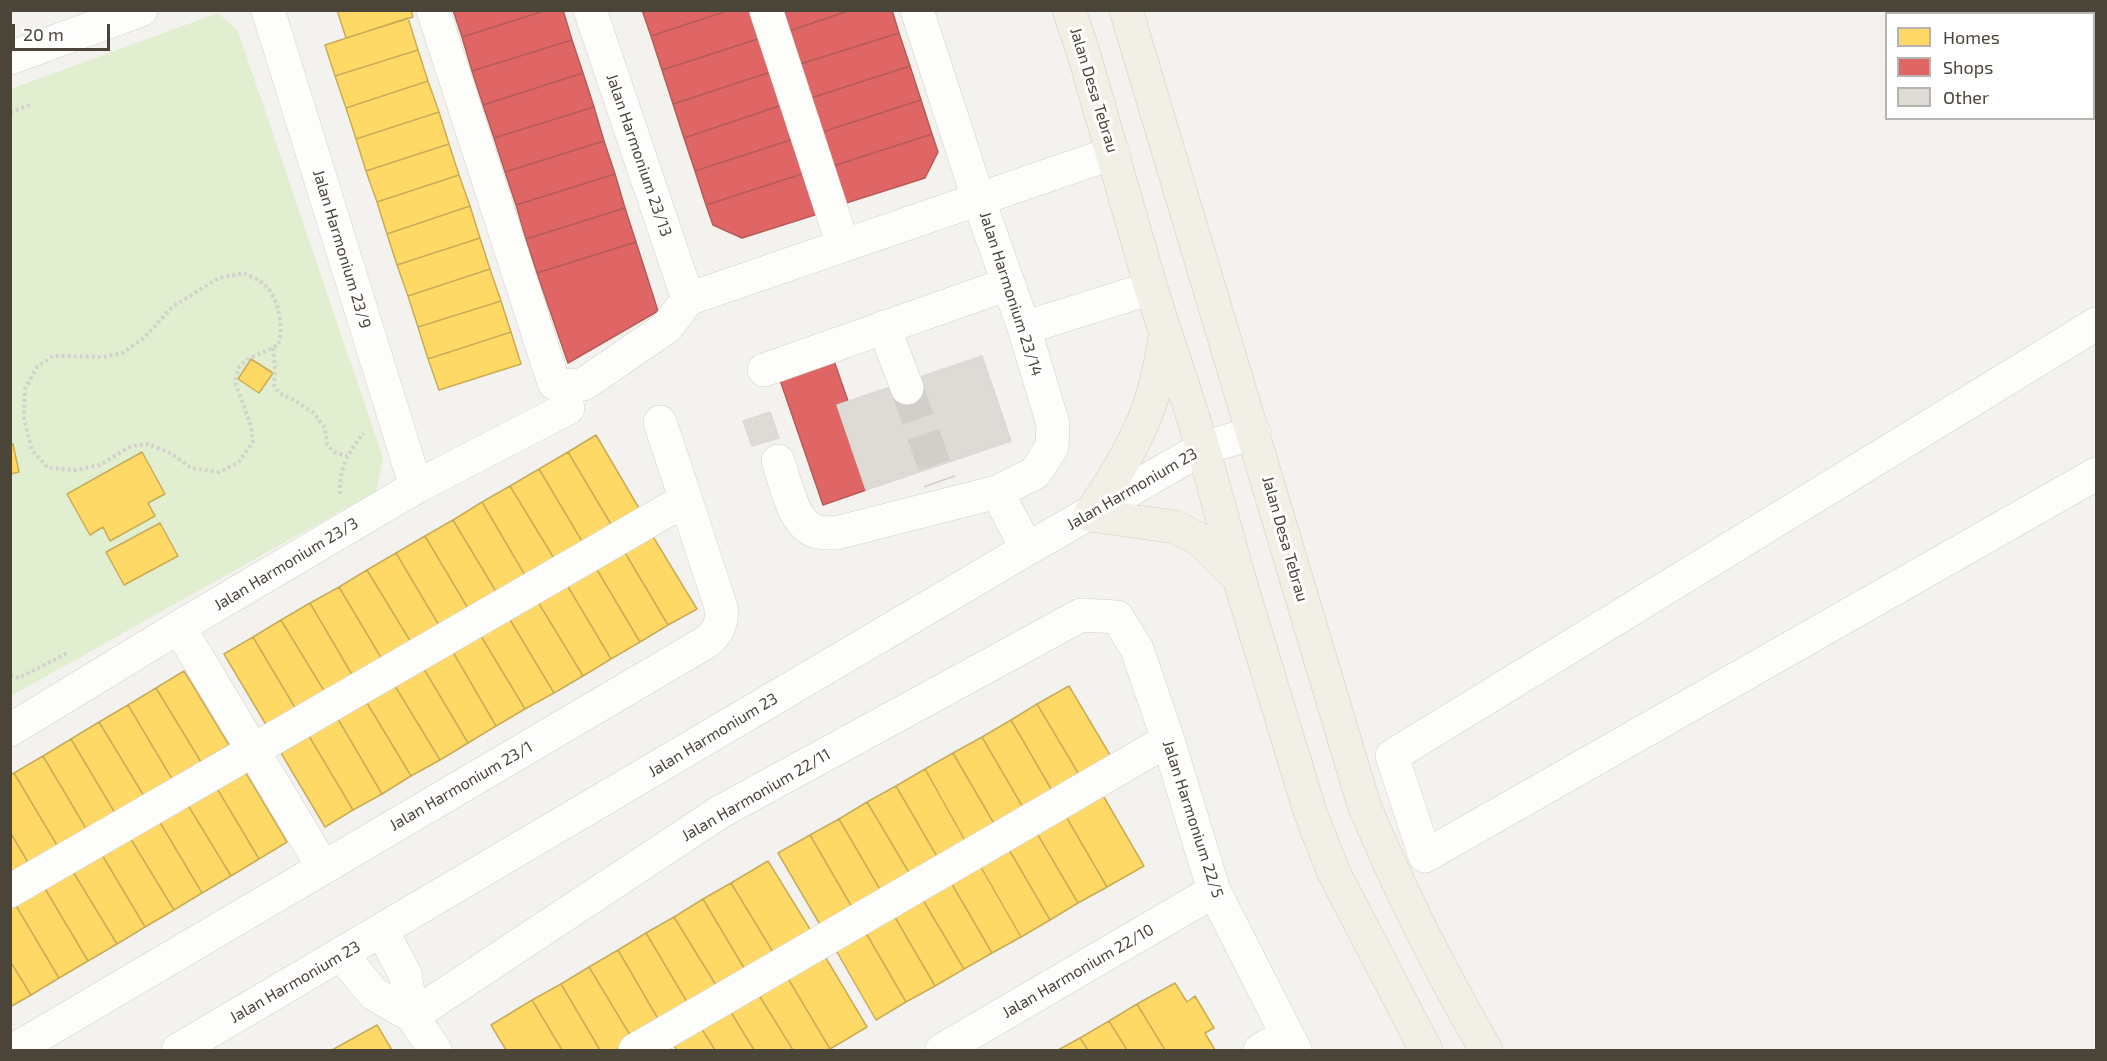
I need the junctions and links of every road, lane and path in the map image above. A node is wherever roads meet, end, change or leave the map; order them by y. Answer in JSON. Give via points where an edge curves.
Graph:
{"nodes":[{"id":1,"x":141,"y":10,"type":"edge"},
{"id":2,"x":268,"y":10,"type":"edge"},
{"id":3,"x":433,"y":10,"type":"edge"},
{"id":4,"x":590,"y":10,"type":"edge"},
{"id":5,"x":766,"y":10,"type":"edge"},
{"id":6,"x":917,"y":10,"type":"edge"},
{"id":7,"x":1069,"y":10,"type":"edge"},
{"id":8,"x":1126,"y":10,"type":"edge"},
{"id":9,"x":10,"y":58,"type":"edge"},
{"id":10,"x":30,"y":105,"type":"dead end"},
{"id":11,"x":10,"y":112,"type":"edge"},
{"id":12,"x":1113,"y":153,"type":"junction"},
{"id":13,"x":978,"y":198,"type":"junction"},
{"id":14,"x":843,"y":245,"type":"junction"},
{"id":15,"x":1008,"y":284,"type":"junction"},
{"id":16,"x":1151,"y":288,"type":"junction"},
{"id":17,"x":688,"y":298,"type":"junction"},
{"id":18,"x":2097,"y":324,"type":"edge"},
{"id":19,"x":884,"y":327,"type":"junction"},
{"id":20,"x":1024,"y":328,"type":"junction"},
{"id":21,"x":1165,"y":334,"type":"junction"},
{"id":22,"x":273,"y":348,"type":"junction"},
{"id":23,"x":764,"y":370,"type":"dead end"},
{"id":24,"x":907,"y":388,"type":"tunnel mouth"},
{"id":25,"x":568,"y":408,"type":"dead end"},
{"id":26,"x":392,"y":410,"type":"junction"},
{"id":27,"x":660,"y":422,"type":"dead end"},
{"id":28,"x":1254,"y":433,"type":"junction"},
{"id":29,"x":1203,"y":448,"type":"junction"},
{"id":30,"x":346,"y":456,"type":"junction"},
{"id":31,"x":778,"y":461,"type":"dead end"},
{"id":32,"x":2097,"y":474,"type":"edge"},
{"id":33,"x":416,"y":488,"type":"junction"},
{"id":34,"x":997,"y":492,"type":"junction"},
{"id":35,"x":685,"y":500,"type":"junction"},
{"id":36,"x":1090,"y":515,"type":"junction"},
{"id":37,"x":344,"y":530,"type":"junction"},
{"id":38,"x":1027,"y":549,"type":"junction"},
{"id":39,"x":1239,"y":578,"type":"junction"},
{"id":40,"x":1081,"y":615,"type":"joint"},
{"id":41,"x":179,"y":627,"type":"junction"},
{"id":42,"x":10,"y":730,"type":"edge"},
{"id":43,"x":1168,"y":740,"type":"junction"},
{"id":44,"x":253,"y":750,"type":"junction"},
{"id":45,"x":323,"y":867,"type":"junction"},
{"id":46,"x":10,"y":891,"type":"edge"},
{"id":47,"x":1214,"y":891,"type":"junction"},
{"id":48,"x":382,"y":931,"type":"junction"},
{"id":49,"x":342,"y":955,"type":"junction"},
{"id":50,"x":412,"y":1016,"type":"junction"},
{"id":51,"x":1280,"y":1045,"type":"edge"},
{"id":52,"x":14,"y":1050,"type":"edge"},
{"id":53,"x":178,"y":1050,"type":"edge"},
{"id":54,"x":435,"y":1050,"type":"edge"},
{"id":55,"x":635,"y":1050,"type":"edge"},
{"id":56,"x":942,"y":1050,"type":"edge"},
{"id":57,"x":1426,"y":1050,"type":"edge"},
{"id":58,"x":1486,"y":1050,"type":"edge"}],
"edges":[{"from":1,"to":9,"type":"street"},
{"from":2,"to":26,"type":"street","name":"Jalan Harmonium 23/9"},
{"from":3,"to":17,"type":"street","via":[[554,384],[584,384],[667,327]]},
{"from":4,"to":17,"type":"street","name":"Jalan Harmonium 23/13"},
{"from":5,"to":14,"type":"street"},
{"from":6,"to":13,"type":"street","name":"Jalan Harmonium 23/14"},
{"from":7,"to":12,"type":"main road","name":"Jalan Desa Tebrau"},
{"from":8,"to":28,"type":"main road","name":"Jalan Desa Tebrau"},
{"from":10,"to":11,"type":"path"},
{"from":12,"to":13,"type":"street"},
{"from":12,"to":16,"type":"main road","name":"Jalan Desa Tebrau"},
{"from":13,"to":14,"type":"street"},
{"from":13,"to":15,"type":"street","name":"Jalan Harmonium 23/14"},
{"from":14,"to":17,"type":"street"},
{"from":15,"to":19,"type":"street"},
{"from":15,"to":20,"type":"street","name":"Jalan Harmonium 23/14"},
{"from":16,"to":20,"type":"street"},
{"from":16,"to":21,"type":"main road","name":"Jalan Desa Tebrau"},
{"from":18,"to":32,"type":"street","via":[[1392,756],[1425,856]]},
{"from":19,"to":23,"type":"street"},
{"from":19,"to":24,"type":"street"},
{"from":20,"to":34,"type":"street","name":"Jalan Harmonium 23/14","via":[[1053,424],[1052,447],[1035,473]]},
{"from":21,"to":29,"type":"main road","name":"Jalan Desa Tebrau"},
{"from":21,"to":36,"type":"main road","via":[[1157,381],[1144,421]]},
{"from":22,"to":22,"type":"path","via":[[282,334],[276,300],[264,284],[244,273],[219,278],[172,307],[145,337],[123,353],[103,357],[53,356],[37,367],[25,389],[24,419],[32,450],[48,468],[76,470],[100,465],[131,446],[148,444],[191,468],[219,472],[238,463],[253,442],[235,382],[239,367]]},
{"from":22,"to":30,"type":"path","via":[[274,385],[279,393],[314,413],[326,428],[327,444],[334,452]]},
{"from":25,"to":33,"type":"street","name":"Jalan Harmonium 23/3"},
{"from":26,"to":30,"type":"path","via":[[371,424]]},
{"from":26,"to":33,"type":"street","name":"Jalan Harmonium 23/9"},
{"from":27,"to":35,"type":"street","name":"Jalan Harmonium 23/1"},
{"from":28,"to":29,"type":"street","name":"Jalan Harmonium 23"},
{"from":28,"to":58,"type":"main road","name":"Jalan Desa Tebrau","via":[[1364,805],[1384,854]]},
{"from":29,"to":36,"type":"street","name":"Jalan Harmonium 23"},
{"from":29,"to":39,"type":"main road","name":"Jalan Desa Tebrau"},
{"from":30,"to":37,"type":"path","via":[[340,483]]},
{"from":31,"to":34,"type":"street","name":"Jalan Harmonium 23/14","via":[[797,516],[819,533],[836,533],[943,493]]},
{"from":33,"to":37,"type":"street","name":"Jalan Harmonium 23/3"},
{"from":34,"to":38,"type":"street"},
{"from":35,"to":44,"type":"street"},
{"from":35,"to":45,"type":"street","name":"Jalan Harmonium 23/1","via":[[721,607],[716,634]]},
{"from":36,"to":38,"type":"street","name":"Jalan Harmonium 23"},
{"from":36,"to":39,"type":"main road","via":[[1175,527],[1203,541]]},
{"from":37,"to":41,"type":"street","name":"Jalan Harmonium 23/3"},
{"from":38,"to":48,"type":"street","name":"Jalan Harmonium 23"},
{"from":39,"to":57,"type":"main road","name":"Jalan Desa Tebrau","via":[[1310,812],[1334,873]]},
{"from":40,"to":43,"type":"street","name":"Jalan Harmonium 22/5","via":[[1117,616],[1137,649]]},
{"from":40,"to":50,"type":"street","name":"Jalan Harmonium 22/11","via":[[720,812]]},
{"from":41,"to":42,"type":"street","name":"Jalan Harmonium 23/3"},
{"from":41,"to":44,"type":"street"},
{"from":43,"to":47,"type":"street","name":"Jalan Harmonium 22/5"},
{"from":43,"to":55,"type":"street"},
{"from":44,"to":45,"type":"street"},
{"from":44,"to":46,"type":"street"},
{"from":45,"to":52,"type":"street","name":"Jalan Harmonium 23/1"},
{"from":47,"to":51,"type":"street","name":"Jalan Harmonium 22/5"},
{"from":47,"to":56,"type":"street","name":"Jalan Harmonium 22/10"},
{"from":48,"to":49,"type":"street","name":"Jalan Harmonium 23"},
{"from":48,"to":50,"type":"street","via":[[405,974]]},
{"from":49,"to":50,"type":"street","via":[[374,994]]},
{"from":49,"to":53,"type":"street","name":"Jalan Harmonium 23"},
{"from":50,"to":54,"type":"street"}]}
